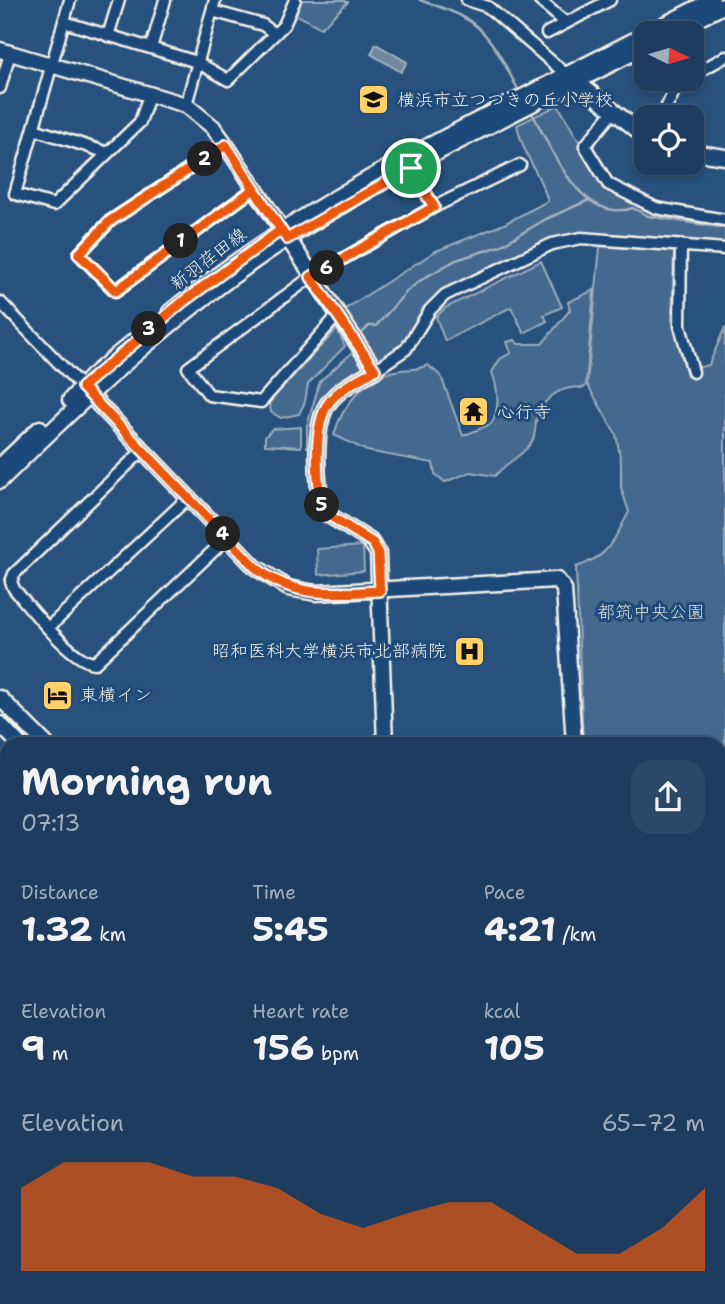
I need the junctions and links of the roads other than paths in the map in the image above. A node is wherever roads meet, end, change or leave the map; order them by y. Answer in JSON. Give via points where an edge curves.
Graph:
{"nodes":[{"id":1,"x":70,"y":0,"type":"edge"},
{"id":2,"x":119,"y":0,"type":"edge"},
{"id":3,"x":165,"y":0,"type":"edge"},
{"id":4,"x":215,"y":0,"type":"edge"},
{"id":5,"x":295,"y":0,"type":"edge"},
{"id":6,"x":467,"y":0,"type":"edge"},
{"id":7,"x":539,"y":0,"type":"edge"},
{"id":8,"x":610,"y":0,"type":"edge"},
{"id":9,"x":712,"y":0,"type":"edge"},
{"id":10,"x":725,"y":5,"type":"edge"},
{"id":11,"x":212,"y":11,"type":"junction"},
{"id":12,"x":672,"y":21,"type":"edge"},
{"id":13,"x":694,"y":21,"type":"edge"},
{"id":14,"x":64,"y":22,"type":"junction"},
{"id":15,"x":566,"y":23,"type":"junction"},
{"id":16,"x":547,"y":33,"type":"dead end"},
{"id":17,"x":275,"y":34,"type":"junction"},
{"id":18,"x":108,"y":36,"type":"junction"},
{"id":19,"x":634,"y":42,"type":"edge"},
{"id":20,"x":151,"y":48,"type":"junction"},
{"id":21,"x":634,"y":51,"type":"edge"},
{"id":22,"x":5,"y":52,"type":"edge"},
{"id":23,"x":725,"y":57,"type":"edge"},
{"id":24,"x":198,"y":62,"type":"junction"},
{"id":25,"x":52,"y":65,"type":"junction"},
{"id":26,"x":704,"y":69,"type":"edge"},
{"id":27,"x":572,"y":78,"type":"junction"},
{"id":28,"x":0,"y":88,"type":"edge"},
{"id":29,"x":150,"y":93,"type":"junction"},
{"id":30,"x":186,"y":104,"type":"junction"},
{"id":31,"x":509,"y":111,"type":"junction"},
{"id":32,"x":612,"y":113,"type":"junction"},
{"id":33,"x":34,"y":129,"type":"junction"},
{"id":34,"x":634,"y":129,"type":"edge"},
{"id":35,"x":226,"y":145,"type":"junction"},
{"id":36,"x":108,"y":153,"type":"junction"},
{"id":37,"x":704,"y":154,"type":"edge"},
{"id":38,"x":725,"y":157,"type":"edge"},
{"id":39,"x":520,"y":165,"type":"dead end"},
{"id":40,"x":411,"y":168,"type":"junction"},
{"id":41,"x":254,"y":189,"type":"junction"},
{"id":42,"x":434,"y":207,"type":"junction"},
{"id":43,"x":725,"y":219,"type":"edge"},
{"id":44,"x":284,"y":234,"type":"junction"},
{"id":45,"x":681,"y":245,"type":"junction"},
{"id":46,"x":725,"y":249,"type":"edge"},
{"id":47,"x":311,"y":277,"type":"junction"},
{"id":48,"x":0,"y":302,"type":"edge"},
{"id":49,"x":337,"y":316,"type":"junction"},
{"id":50,"x":375,"y":370,"type":"junction"},
{"id":51,"x":693,"y":372,"type":"dead end"},
{"id":52,"x":85,"y":391,"type":"junction"},
{"id":53,"x":143,"y":450,"type":"junction"},
{"id":54,"x":0,"y":466,"type":"edge"},
{"id":55,"x":0,"y":481,"type":"edge"},
{"id":56,"x":188,"y":498,"type":"junction"},
{"id":57,"x":227,"y":538,"type":"junction"},
{"id":58,"x":380,"y":591,"type":"junction"},
{"id":59,"x":49,"y":627,"type":"junction"},
{"id":60,"x":0,"y":698,"type":"edge"},
{"id":61,"x":0,"y":724,"type":"edge"},
{"id":62,"x":12,"y":737,"type":"edge"},
{"id":63,"x":39,"y":737,"type":"edge"},
{"id":64,"x":385,"y":737,"type":"edge"},
{"id":65,"x":574,"y":737,"type":"edge"}],
"edges":[{"from":1,"to":14,"type":"street"},
{"from":2,"to":18,"type":"street"},
{"from":3,"to":20,"type":"street"},
{"from":4,"to":11,"type":"street"},
{"from":5,"to":17,"type":"street"},
{"from":6,"to":27,"type":"street","via":[[488,7]]},
{"from":7,"to":15,"type":"street"},
{"from":8,"to":15,"type":"street"},
{"from":9,"to":12,"type":"street"},
{"from":10,"to":13,"type":"street"},
{"from":11,"to":17,"type":"street","via":[[263,25]]},
{"from":11,"to":24,"type":"street"},
{"from":14,"to":18,"type":"street"},
{"from":14,"to":25,"type":"street"},
{"from":15,"to":16,"type":"street"},
{"from":17,"to":24,"type":"street","via":[[228,80]]},
{"from":18,"to":20,"type":"street"},
{"from":19,"to":27,"type":"street"},
{"from":20,"to":24,"type":"street"},
{"from":21,"to":27,"type":"street"},
{"from":22,"to":25,"type":"street"},
{"from":22,"to":28,"type":"street"},
{"from":23,"to":26,"type":"street"},
{"from":24,"to":30,"type":"street"},
{"from":25,"to":29,"type":"street"},
{"from":25,"to":33,"type":"street"},
{"from":27,"to":31,"type":"street"},
{"from":27,"to":32,"type":"street"},
{"from":29,"to":30,"type":"street"},
{"from":29,"to":36,"type":"street","via":[[140,122]]},
{"from":30,"to":35,"type":"street"},
{"from":31,"to":40,"type":"street","name":"新羽荏田線"},
{"from":31,"to":44,"type":"street","name":"新羽荏田線","via":[[322,204]]},
{"from":32,"to":34,"type":"street"},
{"from":32,"to":43,"type":"street","via":[[586,146],[608,184],[656,208]]},
{"from":33,"to":36,"type":"street"},
{"from":33,"to":36,"type":"street","via":[[15,194],[54,205]]},
{"from":35,"to":41,"type":"street"},
{"from":35,"to":41,"type":"street","via":[[110,221],[79,254],[116,291]]},
{"from":37,"to":38,"type":"street"},
{"from":39,"to":42,"type":"street"},
{"from":40,"to":42,"type":"street"},
{"from":40,"to":44,"type":"street","name":"新羽荏田線"},
{"from":41,"to":44,"type":"street"},
{"from":42,"to":47,"type":"street"},
{"from":44,"to":47,"type":"street"},
{"from":44,"to":52,"type":"street","name":"新羽荏田線"},
{"from":45,"to":46,"type":"street"},
{"from":45,"to":50,"type":"street","via":[[581,237],[552,244],[445,295],[406,349]]},
{"from":45,"to":51,"type":"street","via":[[680,326]]},
{"from":47,"to":49,"type":"street"},
{"from":47,"to":49,"type":"street","via":[[188,368],[209,395],[261,402]]},
{"from":48,"to":52,"type":"street"},
{"from":49,"to":50,"type":"street"},
{"from":50,"to":58,"type":"street","via":[[330,401],[322,415],[318,445],[324,512],[373,543],[378,553]]},
{"from":52,"to":53,"type":"street"},
{"from":52,"to":54,"type":"street","name":"新羽荏田線"},
{"from":52,"to":55,"type":"street","name":"新羽荏田線"},
{"from":53,"to":56,"type":"street"},
{"from":53,"to":59,"type":"street","via":[[14,574],[14,589]]},
{"from":56,"to":57,"type":"street"},
{"from":56,"to":59,"type":"street"},
{"from":57,"to":58,"type":"street","via":[[262,573],[297,591]]},
{"from":57,"to":59,"type":"street","via":[[95,663],[81,659]]},
{"from":58,"to":64,"type":"street"},
{"from":58,"to":65,"type":"street","via":[[557,580],[564,589]]},
{"from":60,"to":63,"type":"street"},
{"from":61,"to":62,"type":"street"}]}
